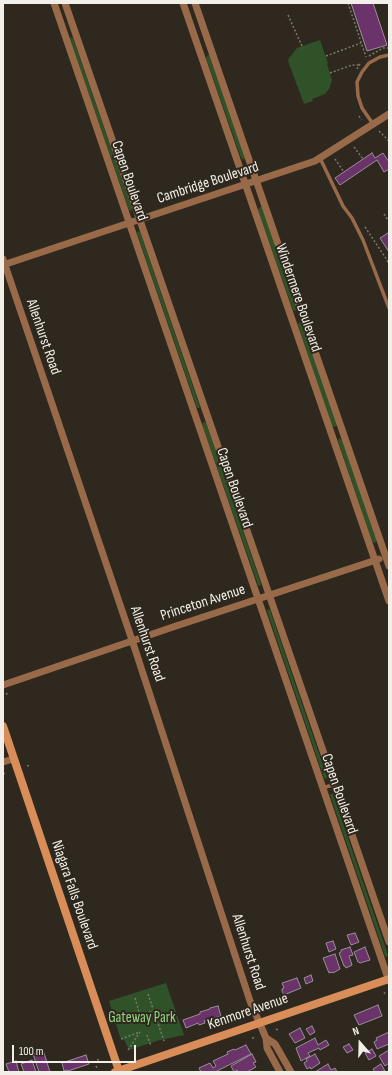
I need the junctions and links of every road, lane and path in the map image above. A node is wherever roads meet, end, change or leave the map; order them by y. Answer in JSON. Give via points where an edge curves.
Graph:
{"nodes":[{"id":1,"x":54,"y":3,"type":"edge"},
{"id":2,"x":66,"y":3,"type":"edge"},
{"id":3,"x":183,"y":3,"type":"edge"},
{"id":4,"x":195,"y":3,"type":"edge"},
{"id":5,"x":348,"y":3,"type":"edge"},
{"id":6,"x":288,"y":15,"type":"dead end"},
{"id":7,"x":74,"y":27,"type":"junction"},
{"id":8,"x":63,"y":31,"type":"junction"},
{"id":9,"x":207,"y":38,"type":"junction"},
{"id":10,"x":196,"y":41,"type":"junction"},
{"id":11,"x":361,"y":43,"type":"junction"},
{"id":12,"x":302,"y":46,"type":"dead end"},
{"id":13,"x":389,"y":55,"type":"edge"},
{"id":14,"x":326,"y":56,"type":"dead end"},
{"id":15,"x":366,"y":57,"type":"dead end"},
{"id":16,"x":359,"y":65,"type":"dead end"},
{"id":17,"x":330,"y":73,"type":"dead end"},
{"id":18,"x":389,"y":114,"type":"edge"},
{"id":19,"x":372,"y":124,"type":"junction"},
{"id":20,"x":379,"y":131,"type":"dead end"},
{"id":21,"x":389,"y":141,"type":"edge"},
{"id":22,"x":354,"y":147,"type":"dead end"},
{"id":23,"x":320,"y":158,"type":"junction"},
{"id":24,"x":335,"y":159,"type":"dead end"},
{"id":25,"x":363,"y":159,"type":"dead end"},
{"id":26,"x":344,"y":172,"type":"dead end"},
{"id":27,"x":256,"y":181,"type":"junction"},
{"id":28,"x":246,"y":184,"type":"junction"},
{"id":29,"x":384,"y":214,"type":"dead end"},
{"id":30,"x":140,"y":219,"type":"junction"},
{"id":31,"x":130,"y":222,"type":"junction"},
{"id":32,"x":389,"y":222,"type":"edge"},
{"id":33,"x":365,"y":227,"type":"dead end"},
{"id":34,"x":4,"y":263,"type":"edge"},
{"id":35,"x":389,"y":265,"type":"edge"},
{"id":36,"x":389,"y":308,"type":"edge"},
{"id":37,"x":302,"y":316,"type":"junction"},
{"id":38,"x":292,"y":320,"type":"junction"},
{"id":39,"x":207,"y":412,"type":"junction"},
{"id":40,"x":196,"y":416,"type":"junction"},
{"id":41,"x":342,"y":431,"type":"junction"},
{"id":42,"x":331,"y":434,"type":"junction"},
{"id":43,"x":387,"y":557,"type":"edge"},
{"id":44,"x":375,"y":561,"type":"junction"},
{"id":45,"x":389,"y":566,"type":"edge"},
{"id":46,"x":270,"y":596,"type":"junction"},
{"id":47,"x":259,"y":599,"type":"junction"},
{"id":48,"x":389,"y":601,"type":"edge"},
{"id":49,"x":132,"y":640,"type":"junction"},
{"id":50,"x":3,"y":685,"type":"edge"},
{"id":51,"x":3,"y":726,"type":"edge"},
{"id":52,"x":14,"y":759,"type":"junction"},
{"id":53,"x":3,"y":762,"type":"edge"},
{"id":54,"x":30,"y":765,"type":"dead end"},
{"id":55,"x":27,"y":766,"type":"dead end"},
{"id":56,"x":335,"y":784,"type":"junction"},
{"id":57,"x":323,"y":788,"type":"junction"},
{"id":58,"x":387,"y":928,"type":"edge"},
{"id":59,"x":389,"y":942,"type":"edge"},
{"id":60,"x":389,"y":980,"type":"edge"},
{"id":61,"x":148,"y":994,"type":"dead end"},
{"id":62,"x":135,"y":998,"type":"dead end"},
{"id":63,"x":154,"y":1010,"type":"junction"},
{"id":64,"x":140,"y":1015,"type":"junction"},
{"id":65,"x":246,"y":1016,"type":"dead end"},
{"id":66,"x":243,"y":1017,"type":"dead end"},
{"id":67,"x":115,"y":1023,"type":"dead end"},
{"id":68,"x":259,"y":1023,"type":"junction"},
{"id":69,"x":147,"y":1035,"type":"dead end"},
{"id":70,"x":120,"y":1038,"type":"dead end"},
{"id":71,"x":266,"y":1038,"type":"junction"},
{"id":72,"x":164,"y":1042,"type":"dead end"},
{"id":73,"x":151,"y":1046,"type":"dead end"},
{"id":74,"x":128,"y":1050,"type":"dead end"},
{"id":75,"x":101,"y":1059,"type":"dead end"},
{"id":76,"x":97,"y":1060,"type":"dead end"},
{"id":77,"x":118,"y":1072,"type":"edge"},
{"id":78,"x":280,"y":1072,"type":"edge"},
{"id":79,"x":291,"y":1072,"type":"edge"}],
"edges":[{"from":1,"to":8,"type":"street","name":"Capen Boulevard"},
{"from":2,"to":7,"type":"street","name":"Capen Boulevard"},
{"from":3,"to":10,"type":"street","name":"Windermere Boulevard"},
{"from":4,"to":9,"type":"street","name":"Windermere Boulevard"},
{"from":5,"to":11,"type":"path"},
{"from":6,"to":12,"type":"path"},
{"from":7,"to":8,"type":"lane"},
{"from":7,"to":30,"type":"street","name":"Capen Boulevard"},
{"from":8,"to":31,"type":"street","name":"Capen Boulevard"},
{"from":9,"to":10,"type":"lane"},
{"from":9,"to":27,"type":"street","name":"Windermere Boulevard"},
{"from":10,"to":28,"type":"street","name":"Windermere Boulevard"},
{"from":11,"to":14,"type":"path"},
{"from":11,"to":15,"type":"path"},
{"from":13,"to":19,"type":"lane","via":[[369,63],[357,82],[362,108]]},
{"from":16,"to":17,"type":"path"},
{"from":18,"to":19,"type":"street","name":"Cambridge Boulevard"},
{"from":19,"to":23,"type":"street","name":"Cambridge Boulevard"},
{"from":20,"to":21,"type":"path"},
{"from":22,"to":25,"type":"path"},
{"from":23,"to":27,"type":"street","name":"Cambridge Boulevard"},
{"from":23,"to":36,"type":"lane","via":[[363,240]]},
{"from":24,"to":26,"type":"path"},
{"from":27,"to":28,"type":"street","name":"Cambridge Boulevard"},
{"from":27,"to":37,"type":"street","name":"Windermere Boulevard"},
{"from":28,"to":30,"type":"street","name":"Cambridge Boulevard"},
{"from":28,"to":38,"type":"street","name":"Windermere Boulevard"},
{"from":29,"to":32,"type":"path"},
{"from":30,"to":31,"type":"street","name":"Cambridge Boulevard"},
{"from":30,"to":39,"type":"street","name":"Capen Boulevard"},
{"from":31,"to":34,"type":"street","name":"Cambridge Boulevard"},
{"from":31,"to":40,"type":"street","name":"Capen Boulevard"},
{"from":33,"to":35,"type":"path"},
{"from":34,"to":49,"type":"street","name":"Allenhurst Road"},
{"from":37,"to":38,"type":"lane"},
{"from":37,"to":41,"type":"street","name":"Windermere Boulevard"},
{"from":38,"to":42,"type":"street","name":"Windermere Boulevard"},
{"from":39,"to":40,"type":"lane"},
{"from":39,"to":46,"type":"street","name":"Capen Boulevard"},
{"from":40,"to":47,"type":"street","name":"Capen Boulevard"},
{"from":41,"to":42,"type":"lane"},
{"from":41,"to":43,"type":"street","name":"Windermere Boulevard"},
{"from":42,"to":44,"type":"street","name":"Windermere Boulevard"},
{"from":43,"to":44,"type":"street","name":"Princeton Avenue"},
{"from":43,"to":45,"type":"street","name":"Windermere Boulevard"},
{"from":44,"to":46,"type":"street","name":"Princeton Avenue"},
{"from":44,"to":48,"type":"street","name":"Windermere Boulevard"},
{"from":46,"to":47,"type":"street","name":"Princeton Avenue"},
{"from":46,"to":56,"type":"street","name":"Capen Boulevard"},
{"from":47,"to":49,"type":"street","name":"Princeton Avenue"},
{"from":47,"to":57,"type":"street","name":"Capen Boulevard"},
{"from":49,"to":50,"type":"street","name":"Princeton Avenue"},
{"from":49,"to":68,"type":"street","name":"Allenhurst Road"},
{"from":51,"to":52,"type":"main road","name":"Niagara Falls Boulevard"},
{"from":52,"to":53,"type":"street"},
{"from":52,"to":77,"type":"main road","name":"Niagara Falls Boulevard"},
{"from":54,"to":55,"type":"path"},
{"from":56,"to":57,"type":"lane"},
{"from":56,"to":58,"type":"street","name":"Capen Boulevard"},
{"from":57,"to":60,"type":"street","name":"Capen Boulevard"},
{"from":58,"to":59,"type":"street","name":"Capen Boulevard"},
{"from":60,"to":68,"type":"main road","name":"Kenmore Avenue"},
{"from":61,"to":63,"type":"path"},
{"from":62,"to":64,"type":"path"},
{"from":63,"to":64,"type":"path"},
{"from":63,"to":72,"type":"path"},
{"from":64,"to":67,"type":"path"},
{"from":65,"to":66,"type":"path"},
{"from":68,"to":71,"type":"street","name":"Allenhurst Road"},
{"from":68,"to":77,"type":"main road","name":"Kenmore Avenue"},
{"from":69,"to":73,"type":"path"},
{"from":70,"to":74,"type":"path","via":[[140,1032]]},
{"from":71,"to":78,"type":"street","name":"Allenhurst Road","via":[[267,1048]]},
{"from":71,"to":79,"type":"street","name":"Allenhurst Road","via":[[275,1044]]},
{"from":75,"to":76,"type":"path"}]}
